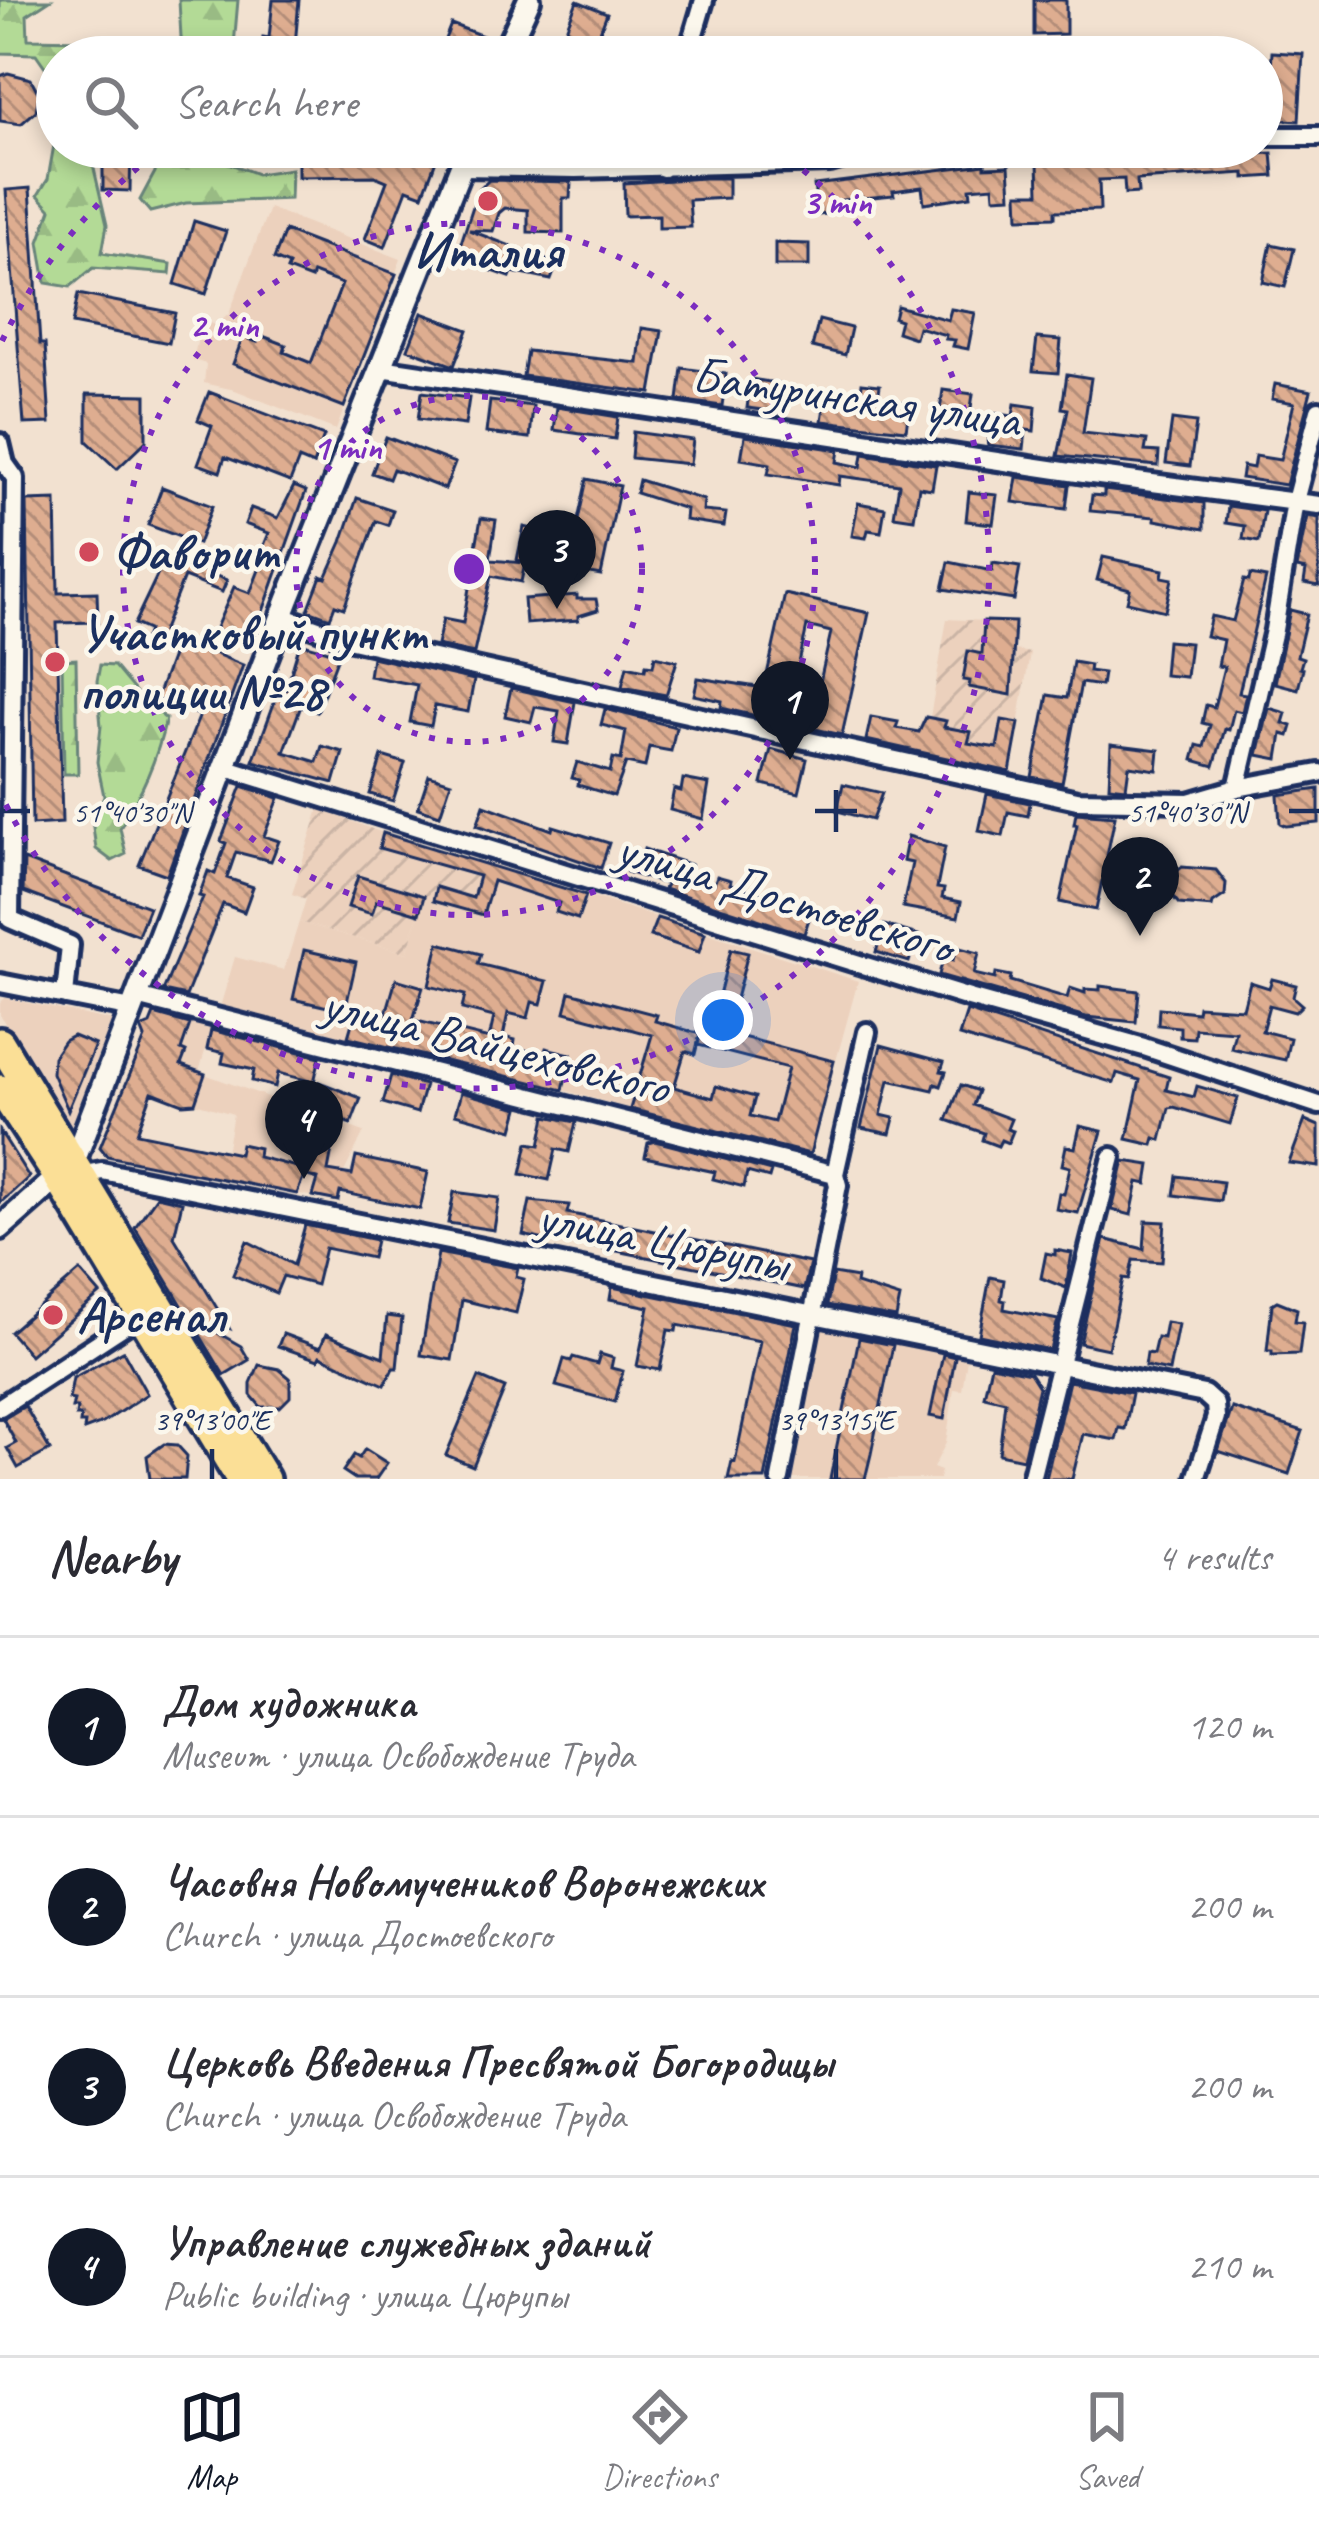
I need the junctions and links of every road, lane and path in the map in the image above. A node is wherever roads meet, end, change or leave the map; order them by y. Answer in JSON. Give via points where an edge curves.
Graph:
{"nodes":[{"id":1,"x":529,"y":0,"type":"edge"},
{"id":2,"x":704,"y":0,"type":"edge"},
{"id":3,"x":513,"y":36,"type":"edge"},
{"id":4,"x":693,"y":36,"type":"edge"},
{"id":5,"x":1283,"y":136,"type":"edge"},
{"id":6,"x":1319,"y":136,"type":"edge"},
{"id":7,"x":461,"y":168,"type":"edge"},
{"id":8,"x":381,"y":368,"type":"junction"},
{"id":9,"x":1319,"y":410,"type":"edge"},
{"id":10,"x":0,"y":443,"type":"edge"},
{"id":11,"x":1295,"y":501,"type":"junction"},
{"id":12,"x":1319,"y":505,"type":"edge"},
{"id":13,"x":282,"y":616,"type":"junction"},
{"id":14,"x":227,"y":768,"type":"junction"},
{"id":15,"x":1319,"y":773,"type":"edge"},
{"id":16,"x":1237,"y":788,"type":"junction"},
{"id":17,"x":0,"y":982,"type":"edge"},
{"id":18,"x":65,"y":996,"type":"junction"},
{"id":19,"x":134,"y":1003,"type":"junction"},
{"id":20,"x":867,"y":1032,"type":"dead end"},
{"id":21,"x":0,"y":1042,"type":"edge"},
{"id":22,"x":0,"y":1089,"type":"edge"},
{"id":23,"x":1319,"y":1106,"type":"edge"},
{"id":24,"x":1112,"y":1156,"type":"dead end"},
{"id":25,"x":70,"y":1172,"type":"junction"},
{"id":26,"x":835,"y":1174,"type":"junction"},
{"id":27,"x":0,"y":1228,"type":"edge"},
{"id":28,"x":815,"y":1312,"type":"junction"},
{"id":29,"x":142,"y":1314,"type":"junction"},
{"id":30,"x":1057,"y":1366,"type":"junction"},
{"id":31,"x":0,"y":1407,"type":"edge"},
{"id":32,"x":240,"y":1479,"type":"edge"},
{"id":33,"x":265,"y":1479,"type":"edge"},
{"id":34,"x":780,"y":1479,"type":"edge"},
{"id":35,"x":1031,"y":1479,"type":"edge"},
{"id":36,"x":1196,"y":1479,"type":"edge"}],
"edges":[{"from":1,"to":3,"type":"street"},
{"from":2,"to":4,"type":"street"},
{"from":5,"to":6,"type":"street"},
{"from":7,"to":8,"type":"street"},
{"from":8,"to":11,"type":"street","name":"Батуринская улица"},
{"from":8,"to":13,"type":"street"},
{"from":9,"to":11,"type":"street"},
{"from":10,"to":18,"type":"street","via":[[15,478],[10,919],[70,945]]},
{"from":11,"to":12,"type":"street","name":"Батуринская улица"},
{"from":11,"to":16,"type":"street"},
{"from":13,"to":14,"type":"street"},
{"from":13,"to":16,"type":"street","via":[[343,638],[1041,794],[1189,802]]},
{"from":14,"to":19,"type":"street"},
{"from":14,"to":23,"type":"street","name":"улица Достоевского"},
{"from":15,"to":16,"type":"street"},
{"from":17,"to":18,"type":"street","name":"улица Вайцеховского"},
{"from":18,"to":19,"type":"street","name":"улица Вайцеховского"},
{"from":19,"to":25,"type":"street"},
{"from":19,"to":26,"type":"street","name":"улица Вайцеховского"},
{"from":20,"to":26,"type":"street"},
{"from":21,"to":25,"type":"main road"},
{"from":22,"to":25,"type":"main road"},
{"from":24,"to":30,"type":"street"},
{"from":25,"to":27,"type":"street"},
{"from":25,"to":28,"type":"street","name":"улица Цюрупы","via":[[102,1171]]},
{"from":25,"to":29,"type":"main road"},
{"from":25,"to":33,"type":"main road"},
{"from":26,"to":28,"type":"street"},
{"from":28,"to":30,"type":"street","name":"улица Цюрупы"},
{"from":28,"to":34,"type":"street"},
{"from":29,"to":31,"type":"street"},
{"from":29,"to":32,"type":"main road"},
{"from":30,"to":35,"type":"street"},
{"from":30,"to":36,"type":"street","name":"улица Цюрупы","via":[[1204,1394],[1216,1417]]}]}
